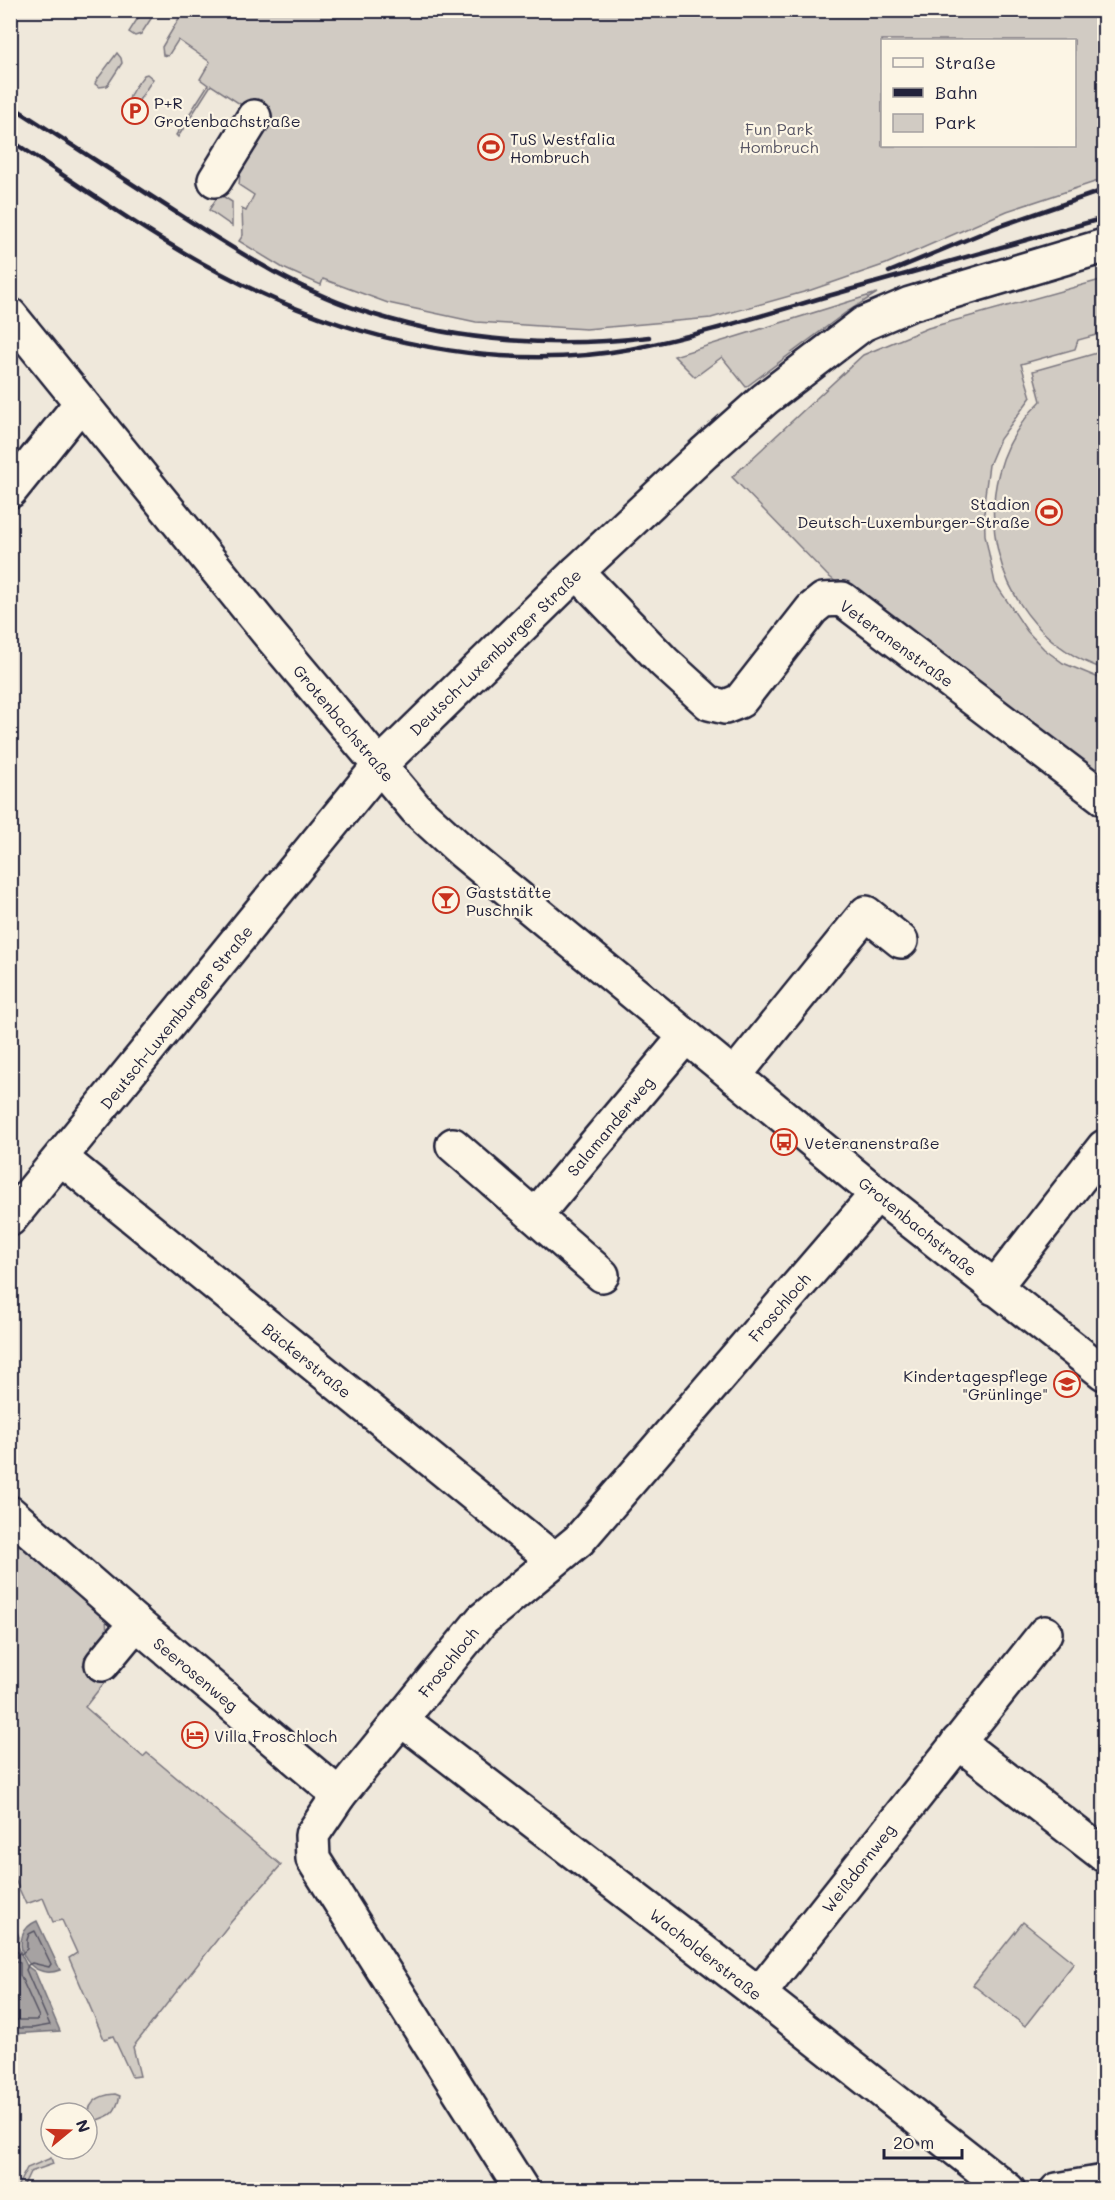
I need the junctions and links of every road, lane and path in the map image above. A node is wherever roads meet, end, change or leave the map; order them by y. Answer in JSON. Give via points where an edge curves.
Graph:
{"nodes":[{"id":1,"x":254,"y":117,"type":"dead end"},
{"id":2,"x":215,"y":180,"type":"dead end"},
{"id":3,"x":1104,"y":246,"type":"edge"},
{"id":4,"x":10,"y":315,"type":"edge"},
{"id":5,"x":81,"y":403,"type":"junction"},
{"id":6,"x":10,"y":490,"type":"edge"},
{"id":7,"x":577,"y":572,"type":"junction"},
{"id":8,"x":380,"y":765,"type":"junction"},
{"id":9,"x":1104,"y":798,"type":"edge"},
{"id":10,"x":901,"y":941,"type":"dead end"},
{"id":11,"x":686,"y":1036,"type":"junction"},
{"id":12,"x":734,"y":1076,"type":"junction"},
{"id":13,"x":453,"y":1145,"type":"dead end"},
{"id":14,"x":1104,"y":1147,"type":"edge"},
{"id":15,"x":61,"y":1158,"type":"junction"},
{"id":16,"x":877,"y":1194,"type":"junction"},
{"id":17,"x":535,"y":1216,"type":"junction"},
{"id":18,"x":10,"y":1220,"type":"edge"},
{"id":19,"x":602,"y":1275,"type":"dead end"},
{"id":20,"x":994,"y":1288,"type":"junction"},
{"id":21,"x":1104,"y":1374,"type":"edge"},
{"id":22,"x":10,"y":1513,"type":"edge"},
{"id":23,"x":554,"y":1560,"type":"junction"},
{"id":24,"x":136,"y":1623,"type":"junction"},
{"id":25,"x":1045,"y":1633,"type":"dead end"},
{"id":26,"x":102,"y":1664,"type":"dead end"},
{"id":27,"x":402,"y":1720,"type":"junction"},
{"id":28,"x":958,"y":1742,"type":"junction"},
{"id":29,"x":339,"y":1795,"type":"junction"},
{"id":30,"x":1104,"y":1855,"type":"edge"},
{"id":31,"x":759,"y":1994,"type":"junction"},
{"id":32,"x":1104,"y":2182,"type":"edge"},
{"id":33,"x":522,"y":2190,"type":"edge"},
{"id":34,"x":1008,"y":2190,"type":"edge"},
{"id":35,"x":1057,"y":2190,"type":"edge"}],
"edges":[{"from":1,"to":2,"type":"street"},
{"from":3,"to":7,"type":"street","name":"Deutsch-Luxemburger Straße","via":[[910,304],[863,324],[765,399]]},
{"from":4,"to":5,"type":"street","name":"Grotenbachstraße"},
{"from":5,"to":6,"type":"street"},
{"from":5,"to":8,"type":"street","name":"Grotenbachstraße"},
{"from":7,"to":8,"type":"street","name":"Deutsch-Luxemburger Straße"},
{"from":7,"to":9,"type":"street","name":"Veteranenstraße","via":[[708,703],[725,708],[740,701],[812,609],[823,600],[842,599]]},
{"from":8,"to":11,"type":"street","name":"Grotenbachstraße","via":[[416,809],[463,852]]},
{"from":8,"to":15,"type":"street","name":"Deutsch-Luxemburger Straße"},
{"from":10,"to":12,"type":"street","via":[[866,913]]},
{"from":11,"to":12,"type":"street","name":"Grotenbachstraße"},
{"from":11,"to":17,"type":"street","name":"Salamanderweg"},
{"from":12,"to":16,"type":"street","name":"Grotenbachstraße"},
{"from":13,"to":17,"type":"street"},
{"from":14,"to":20,"type":"street"},
{"from":15,"to":18,"type":"street","name":"Deutsch-Luxemburger Straße"},
{"from":15,"to":23,"type":"street","name":"Bäckerstraße"},
{"from":16,"to":20,"type":"street","name":"Grotenbachstraße"},
{"from":16,"to":23,"type":"street","name":"Froschloch","via":[[579,1540]]},
{"from":17,"to":19,"type":"street"},
{"from":20,"to":21,"type":"street","name":"Grotenbachstraße"},
{"from":22,"to":24,"type":"street","name":"Seerosenweg"},
{"from":23,"to":27,"type":"street","name":"Froschloch","via":[[482,1620]]},
{"from":24,"to":26,"type":"street"},
{"from":24,"to":29,"type":"street","name":"Seerosenweg"},
{"from":25,"to":28,"type":"street","name":"Weißdornweg"},
{"from":27,"to":29,"type":"street","name":"Froschloch"},
{"from":27,"to":31,"type":"street","name":"Wacholderstraße"},
{"from":28,"to":30,"type":"street"},
{"from":28,"to":31,"type":"street","name":"Weißdornweg"},
{"from":29,"to":33,"type":"street","name":"Froschloch","via":[[312,1835],[313,1858]]},
{"from":31,"to":34,"type":"street","name":"Wacholderstraße"},
{"from":32,"to":35,"type":"street"}]}
